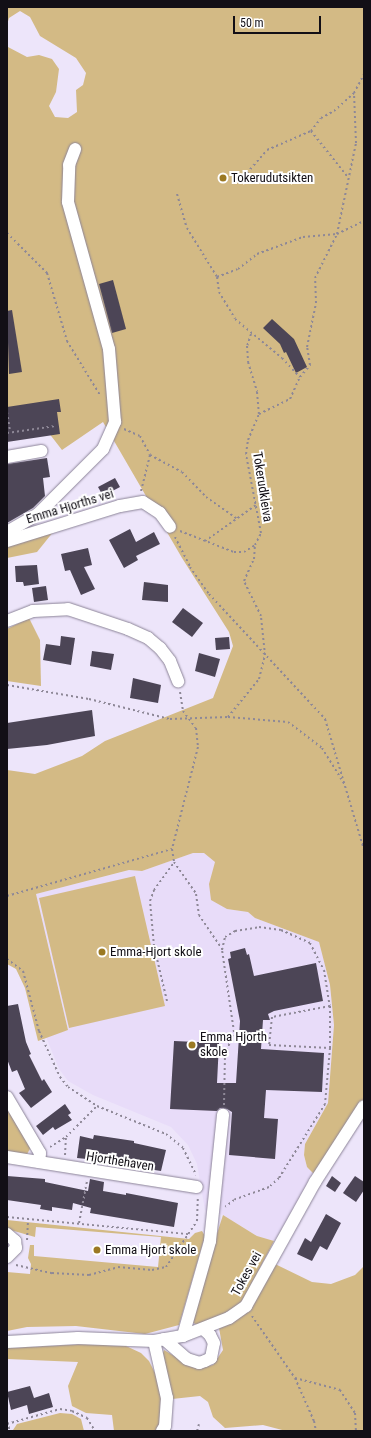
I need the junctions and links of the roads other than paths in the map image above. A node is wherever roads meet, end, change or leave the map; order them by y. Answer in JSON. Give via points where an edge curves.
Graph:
{"nodes":[{"id":1,"x":75,"y":149,"type":"dead end"},
{"id":2,"x":41,"y":451,"type":"dead end"},
{"id":3,"x":7,"y":457,"type":"edge"},
{"id":4,"x":170,"y":526,"type":"road end"},
{"id":5,"x":7,"y":532,"type":"edge"},
{"id":6,"x":7,"y":541,"type":"edge"},
{"id":7,"x":7,"y":621,"type":"edge"},
{"id":8,"x":178,"y":680,"type":"road end"},
{"id":9,"x":7,"y":1097,"type":"edge"},
{"id":10,"x":364,"y":1106,"type":"edge"},
{"id":11,"x":223,"y":1116,"type":"road end"},
{"id":12,"x":7,"y":1157,"type":"edge"},
{"id":13,"x":40,"y":1157,"type":"junction"},
{"id":14,"x":197,"y":1187,"type":"road end"},
{"id":15,"x":7,"y":1234,"type":"edge"},
{"id":16,"x":10,"y":1261,"type":"edge"},
{"id":17,"x":203,"y":1329,"type":"junction"},
{"id":18,"x":183,"y":1336,"type":"junction"},
{"id":19,"x":159,"y":1340,"type":"junction"},
{"id":20,"x":7,"y":1342,"type":"edge"},
{"id":21,"x":162,"y":1431,"type":"edge"}],
"edges":[{"from":1,"to":5,"type":"street","via":[[69,165],[68,202],[109,349],[115,422],[103,449],[38,514]]},
{"from":2,"to":3,"type":"street"},
{"from":4,"to":6,"type":"street","name":"Emma Hjorths vei","via":[[160,513],[143,502],[120,506]]},
{"from":7,"to":8,"type":"street","via":[[33,611],[68,609],[128,629],[148,638],[160,648],[170,661]]},
{"from":9,"to":13,"type":"street"},
{"from":10,"to":17,"type":"street","name":"Tokes vei","via":[[315,1182],[246,1306],[229,1318]]},
{"from":11,"to":18,"type":"street","via":[[210,1241]]},
{"from":12,"to":13,"type":"street","name":"Hjorthehaven"},
{"from":13,"to":14,"type":"street","name":"Hjorthehaven","via":[[64,1167],[88,1172]]},
{"from":15,"to":16,"type":"street","via":[[15,1241],[16,1248]]},
{"from":17,"to":18,"type":"street","name":"Tokes vei"},
{"from":17,"to":19,"type":"street","via":[[214,1343],[211,1358],[199,1363],[187,1359]]},
{"from":18,"to":19,"type":"street","name":"Tokes vei"},
{"from":19,"to":20,"type":"street","name":"Tokes vei","via":[[78,1338]]},
{"from":19,"to":21,"type":"street","via":[[167,1398],[165,1426]]}]}
